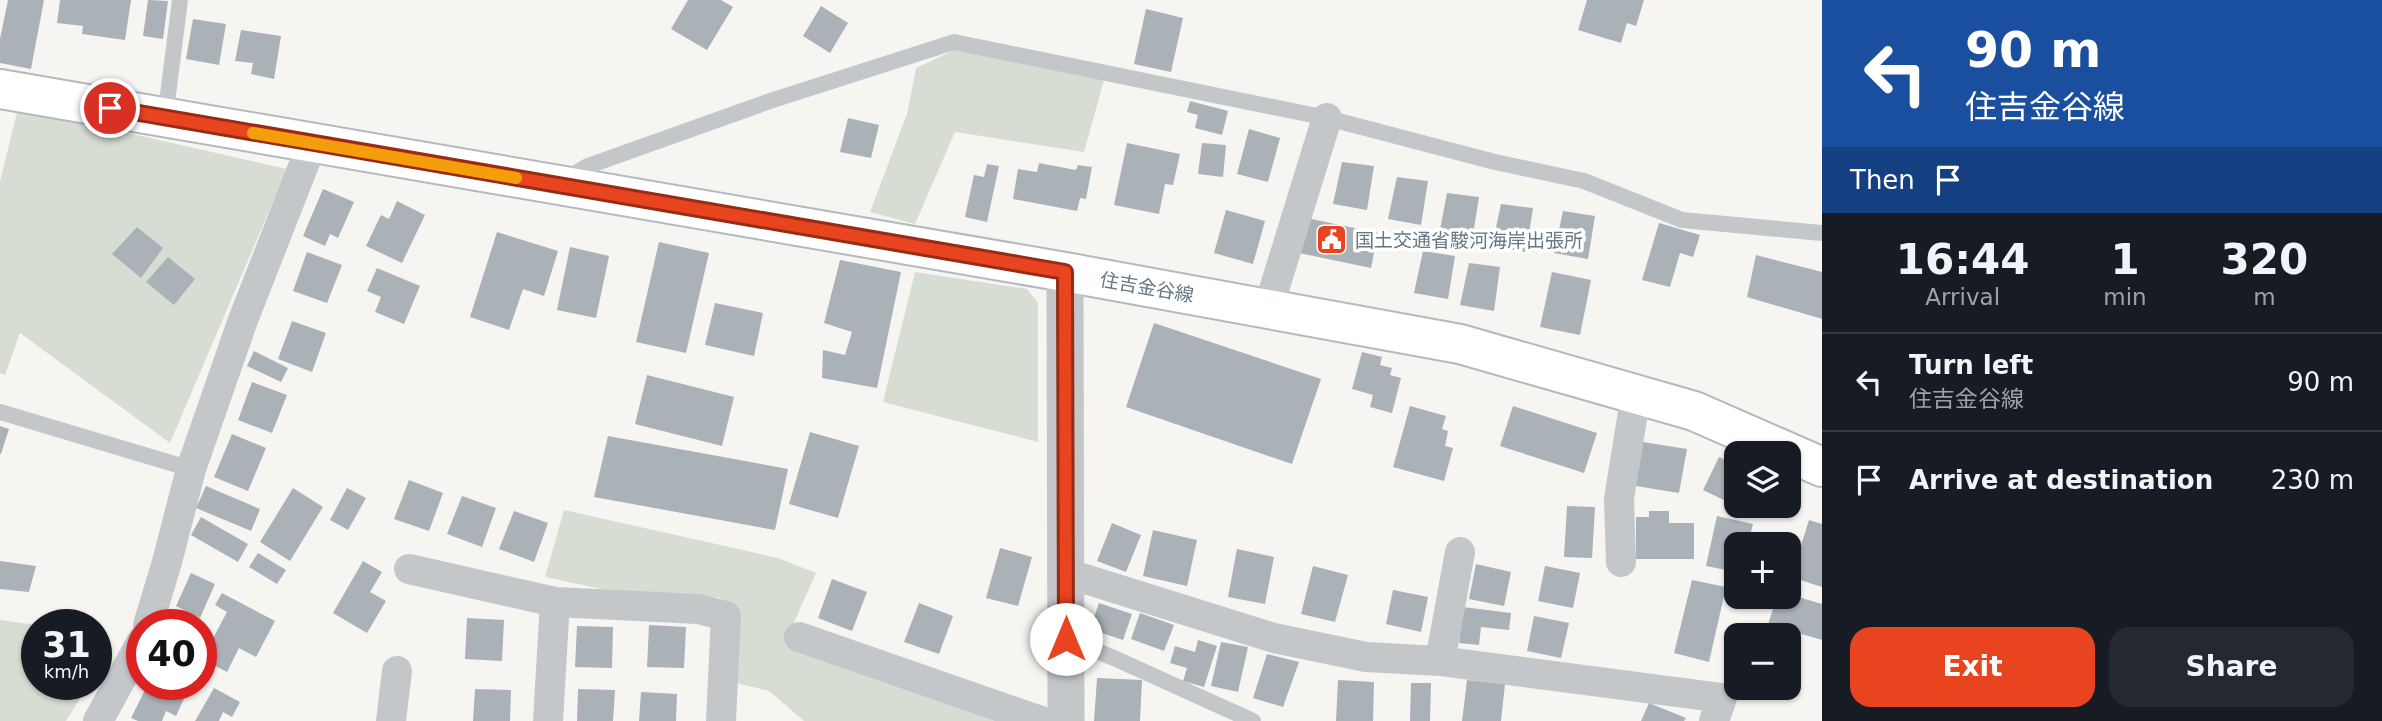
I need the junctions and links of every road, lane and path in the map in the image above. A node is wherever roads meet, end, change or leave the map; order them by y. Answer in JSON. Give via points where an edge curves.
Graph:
{"nodes":[{"id":1,"x":180,"y":0,"type":"edge"},
{"id":2,"x":0,"y":89,"type":"edge"},
{"id":3,"x":165,"y":118,"type":"junction"},
{"id":4,"x":1327,"y":118,"type":"junction"},
{"id":5,"x":312,"y":144,"type":"junction"},
{"id":6,"x":556,"y":185,"type":"junction"},
{"id":7,"x":1822,"y":233,"type":"edge"},
{"id":8,"x":1065,"y":272,"type":"junction"},
{"id":9,"x":1268,"y":309,"type":"junction"},
{"id":10,"x":1636,"y":394,"type":"junction"},
{"id":11,"x":0,"y":412,"type":"edge"},
{"id":12,"x":1822,"y":467,"type":"edge"},
{"id":13,"x":191,"y":469,"type":"junction"},
{"id":14,"x":1460,"y":552,"type":"dead end"},
{"id":15,"x":1621,"y":562,"type":"dead end"},
{"id":16,"x":409,"y":569,"type":"dead end"},
{"id":17,"x":1066,"y":573,"type":"junction"},
{"id":18,"x":555,"y":602,"type":"junction"},
{"id":19,"x":154,"y":609,"type":"edge"},
{"id":20,"x":799,"y":637,"type":"dead end"},
{"id":21,"x":1066,"y":639,"type":"junction"},
{"id":22,"x":1440,"y":661,"type":"junction"},
{"id":23,"x":126,"y":670,"type":"edge"},
{"id":24,"x":397,"y":671,"type":"dead end"},
{"id":25,"x":98,"y":721,"type":"edge"},
{"id":26,"x":391,"y":721,"type":"edge"},
{"id":27,"x":548,"y":721,"type":"edge"},
{"id":28,"x":721,"y":721,"type":"edge"},
{"id":29,"x":1041,"y":721,"type":"edge"},
{"id":30,"x":1066,"y":721,"type":"edge"},
{"id":31,"x":1253,"y":721,"type":"edge"},
{"id":32,"x":1714,"y":721,"type":"edge"}],
"edges":[{"from":1,"to":3,"type":"lane"},
{"from":2,"to":3,"type":"main road","name":"住吉金谷線"},
{"from":3,"to":5,"type":"main road","name":"住吉金谷線"},
{"from":4,"to":6,"type":"lane","via":[[954,42],[588,166]]},
{"from":4,"to":7,"type":"lane","via":[[1584,181],[1682,220]]},
{"from":4,"to":9,"type":"street"},
{"from":5,"to":6,"type":"main road","name":"住吉金谷線"},
{"from":5,"to":13,"type":"street"},
{"from":6,"to":8,"type":"main road","name":"住吉金谷線"},
{"from":8,"to":9,"type":"main road","name":"住吉金谷線"},
{"from":8,"to":17,"type":"street"},
{"from":9,"to":10,"type":"main road","name":"住吉金谷線","via":[[1460,344]]},
{"from":10,"to":12,"type":"main road","name":"住吉金谷線","via":[[1694,411]]},
{"from":10,"to":15,"type":"street","via":[[1619,499]]},
{"from":11,"to":13,"type":"lane"},
{"from":13,"to":19,"type":"street"},
{"from":14,"to":22,"type":"street"},
{"from":16,"to":18,"type":"street"},
{"from":17,"to":21,"type":"street"},
{"from":17,"to":22,"type":"street","via":[[1274,638],[1366,657]]},
{"from":18,"to":27,"type":"street"},
{"from":18,"to":28,"type":"street","via":[[698,609],[726,616]]},
{"from":20,"to":29,"type":"street"},
{"from":21,"to":30,"type":"street"},
{"from":21,"to":31,"type":"lane"},
{"from":22,"to":32,"type":"street","via":[[1722,698]]},
{"from":23,"to":25,"type":"street"},
{"from":24,"to":26,"type":"street"}]}
